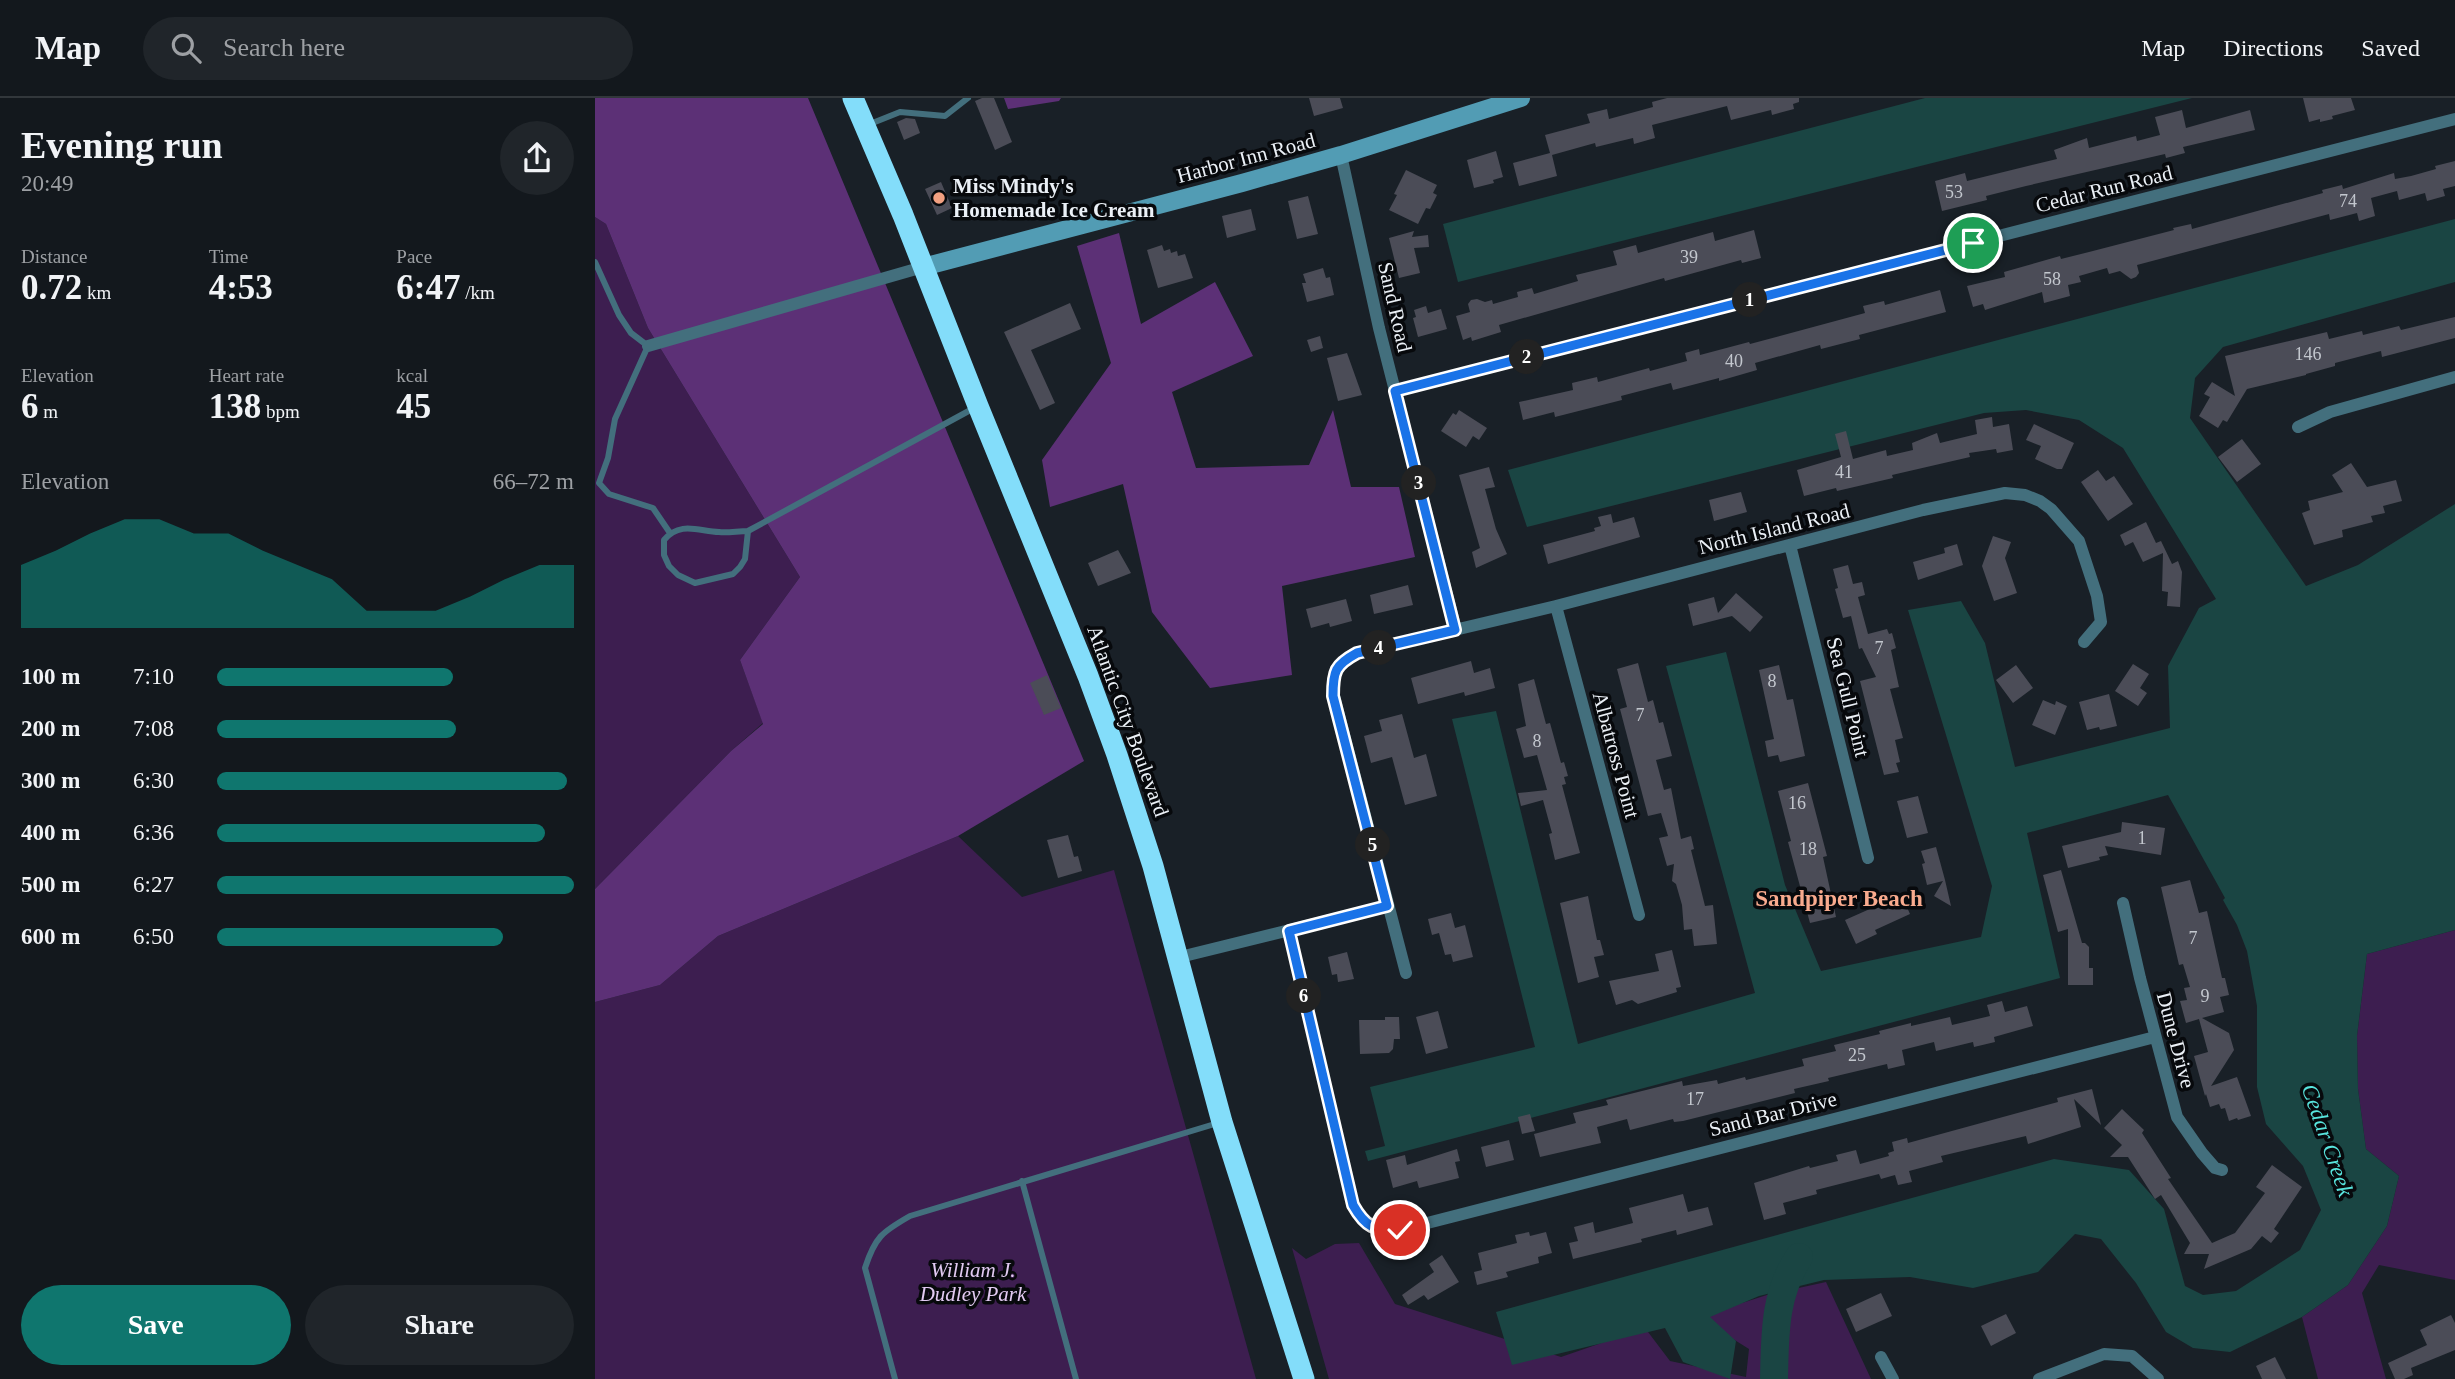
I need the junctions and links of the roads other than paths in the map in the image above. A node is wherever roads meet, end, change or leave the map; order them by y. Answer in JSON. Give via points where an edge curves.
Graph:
{"nodes":[{"id":1,"x":853,"y":98,"type":"edge"},
{"id":2,"x":968,"y":98,"type":"edge"},
{"id":3,"x":1521,"y":98,"type":"edge"},
{"id":4,"x":2455,"y":119,"type":"edge"},
{"id":5,"x":865,"y":126,"type":"junction"},
{"id":6,"x":1341,"y":155,"type":"junction"},
{"id":7,"x":595,"y":262,"type":"edge"},
{"id":8,"x":923,"y":267,"type":"junction"},
{"id":9,"x":648,"y":346,"type":"junction"},
{"id":10,"x":2455,"y":377,"type":"edge"},
{"id":11,"x":1395,"y":391,"type":"junction"},
{"id":12,"x":978,"y":406,"type":"junction"},
{"id":13,"x":2298,"y":427,"type":"dead end"},
{"id":14,"x":748,"y":531,"type":"junction"},
{"id":15,"x":670,"y":533,"type":"junction"},
{"id":16,"x":1790,"y":545,"type":"junction"},
{"id":17,"x":1556,"y":606,"type":"junction"},
{"id":18,"x":1455,"y":630,"type":"junction"},
{"id":19,"x":2084,"y":642,"type":"dead end"},
{"id":20,"x":1868,"y":858,"type":"dead end"},
{"id":21,"x":2123,"y":903,"type":"dead end"},
{"id":22,"x":1387,"y":906,"type":"junction"},
{"id":23,"x":1639,"y":915,"type":"dead end"},
{"id":24,"x":1289,"y":931,"type":"junction"},
{"id":25,"x":1176,"y":958,"type":"junction"},
{"id":26,"x":1406,"y":973,"type":"dead end"},
{"id":27,"x":2155,"y":1037,"type":"junction"},
{"id":28,"x":1222,"y":1122,"type":"junction"},
{"id":29,"x":2222,"y":1170,"type":"dead end"},
{"id":30,"x":1022,"y":1181,"type":"junction"},
{"id":31,"x":1881,"y":1357,"type":"dead end"},
{"id":32,"x":895,"y":1379,"type":"edge"},
{"id":33,"x":1076,"y":1379,"type":"edge"},
{"id":34,"x":1304,"y":1379,"type":"edge"},
{"id":35,"x":1892,"y":1379,"type":"edge"},
{"id":36,"x":2039,"y":1379,"type":"edge"},
{"id":37,"x":2158,"y":1379,"type":"edge"}],
"edges":[{"from":1,"to":5,"type":"highway","name":"Atlantic City Boulevard"},
{"from":2,"to":5,"type":"lane","via":[[945,116],[900,112]]},
{"from":3,"to":6,"type":"main road","name":"Harbor Inn Road"},
{"from":4,"to":11,"type":"street","name":"Cedar Run Road"},
{"from":5,"to":8,"type":"highway","name":"Atlantic City Boulevard"},
{"from":6,"to":8,"type":"main road","name":"Harbor Inn Road"},
{"from":6,"to":11,"type":"street","name":"Sand Road"},
{"from":7,"to":9,"type":"lane","via":[[619,315],[631,333]]},
{"from":8,"to":9,"type":"street","name":"Harbor Inn Road"},
{"from":8,"to":12,"type":"highway","name":"Atlantic City Boulevard"},
{"from":9,"to":15,"type":"lane","via":[[615,419],[599,483],[609,494],[653,508]]},
{"from":10,"to":13,"type":"street","via":[[2330,412]]},
{"from":11,"to":18,"type":"street","name":"Sand Road"},
{"from":12,"to":14,"type":"lane"},
{"from":12,"to":25,"type":"highway","name":"Atlantic City Boulevard","via":[[1113,741],[1153,866]]},
{"from":14,"to":15,"type":"lane","via":[[683,528]]},
{"from":14,"to":15,"type":"lane","via":[[744,559],[733,574],[695,583],[678,575],[664,555],[664,540]]},
{"from":16,"to":17,"type":"street","name":"North Island Road"},
{"from":16,"to":19,"type":"street","name":"North Island Road","via":[[1923,510],[2005,493],[2025,495],[2051,509],[2079,541],[2101,622]]},
{"from":16,"to":20,"type":"street","name":"Sea Gull Point"},
{"from":17,"to":18,"type":"street","name":"North Island Road"},
{"from":17,"to":23,"type":"street","name":"Albatross Point"},
{"from":18,"to":22,"type":"street","name":"North Island Road","via":[[1357,653],[1343,661],[1333,675],[1333,696]]},
{"from":21,"to":27,"type":"street","name":"Dune Drive"},
{"from":22,"to":24,"type":"street"},
{"from":22,"to":26,"type":"street"},
{"from":24,"to":25,"type":"street"},
{"from":24,"to":27,"type":"street","name":"Sand Bar Drive","via":[[1353,1205],[1369,1226],[1383,1230],[1400,1230]]},
{"from":25,"to":28,"type":"highway","name":"Atlantic City Boulevard"},
{"from":27,"to":29,"type":"street","name":"Dune Drive","via":[[2177,1117],[2201,1153]]},
{"from":28,"to":30,"type":"lane"},
{"from":28,"to":34,"type":"highway","name":"Atlantic City Boulevard"},
{"from":30,"to":32,"type":"lane","via":[[910,1216],[883,1232],[870,1250],[865,1268]]},
{"from":30,"to":33,"type":"lane"},
{"from":31,"to":35,"type":"street"},
{"from":36,"to":37,"type":"street","via":[[2104,1354],[2132,1356]]}]}
